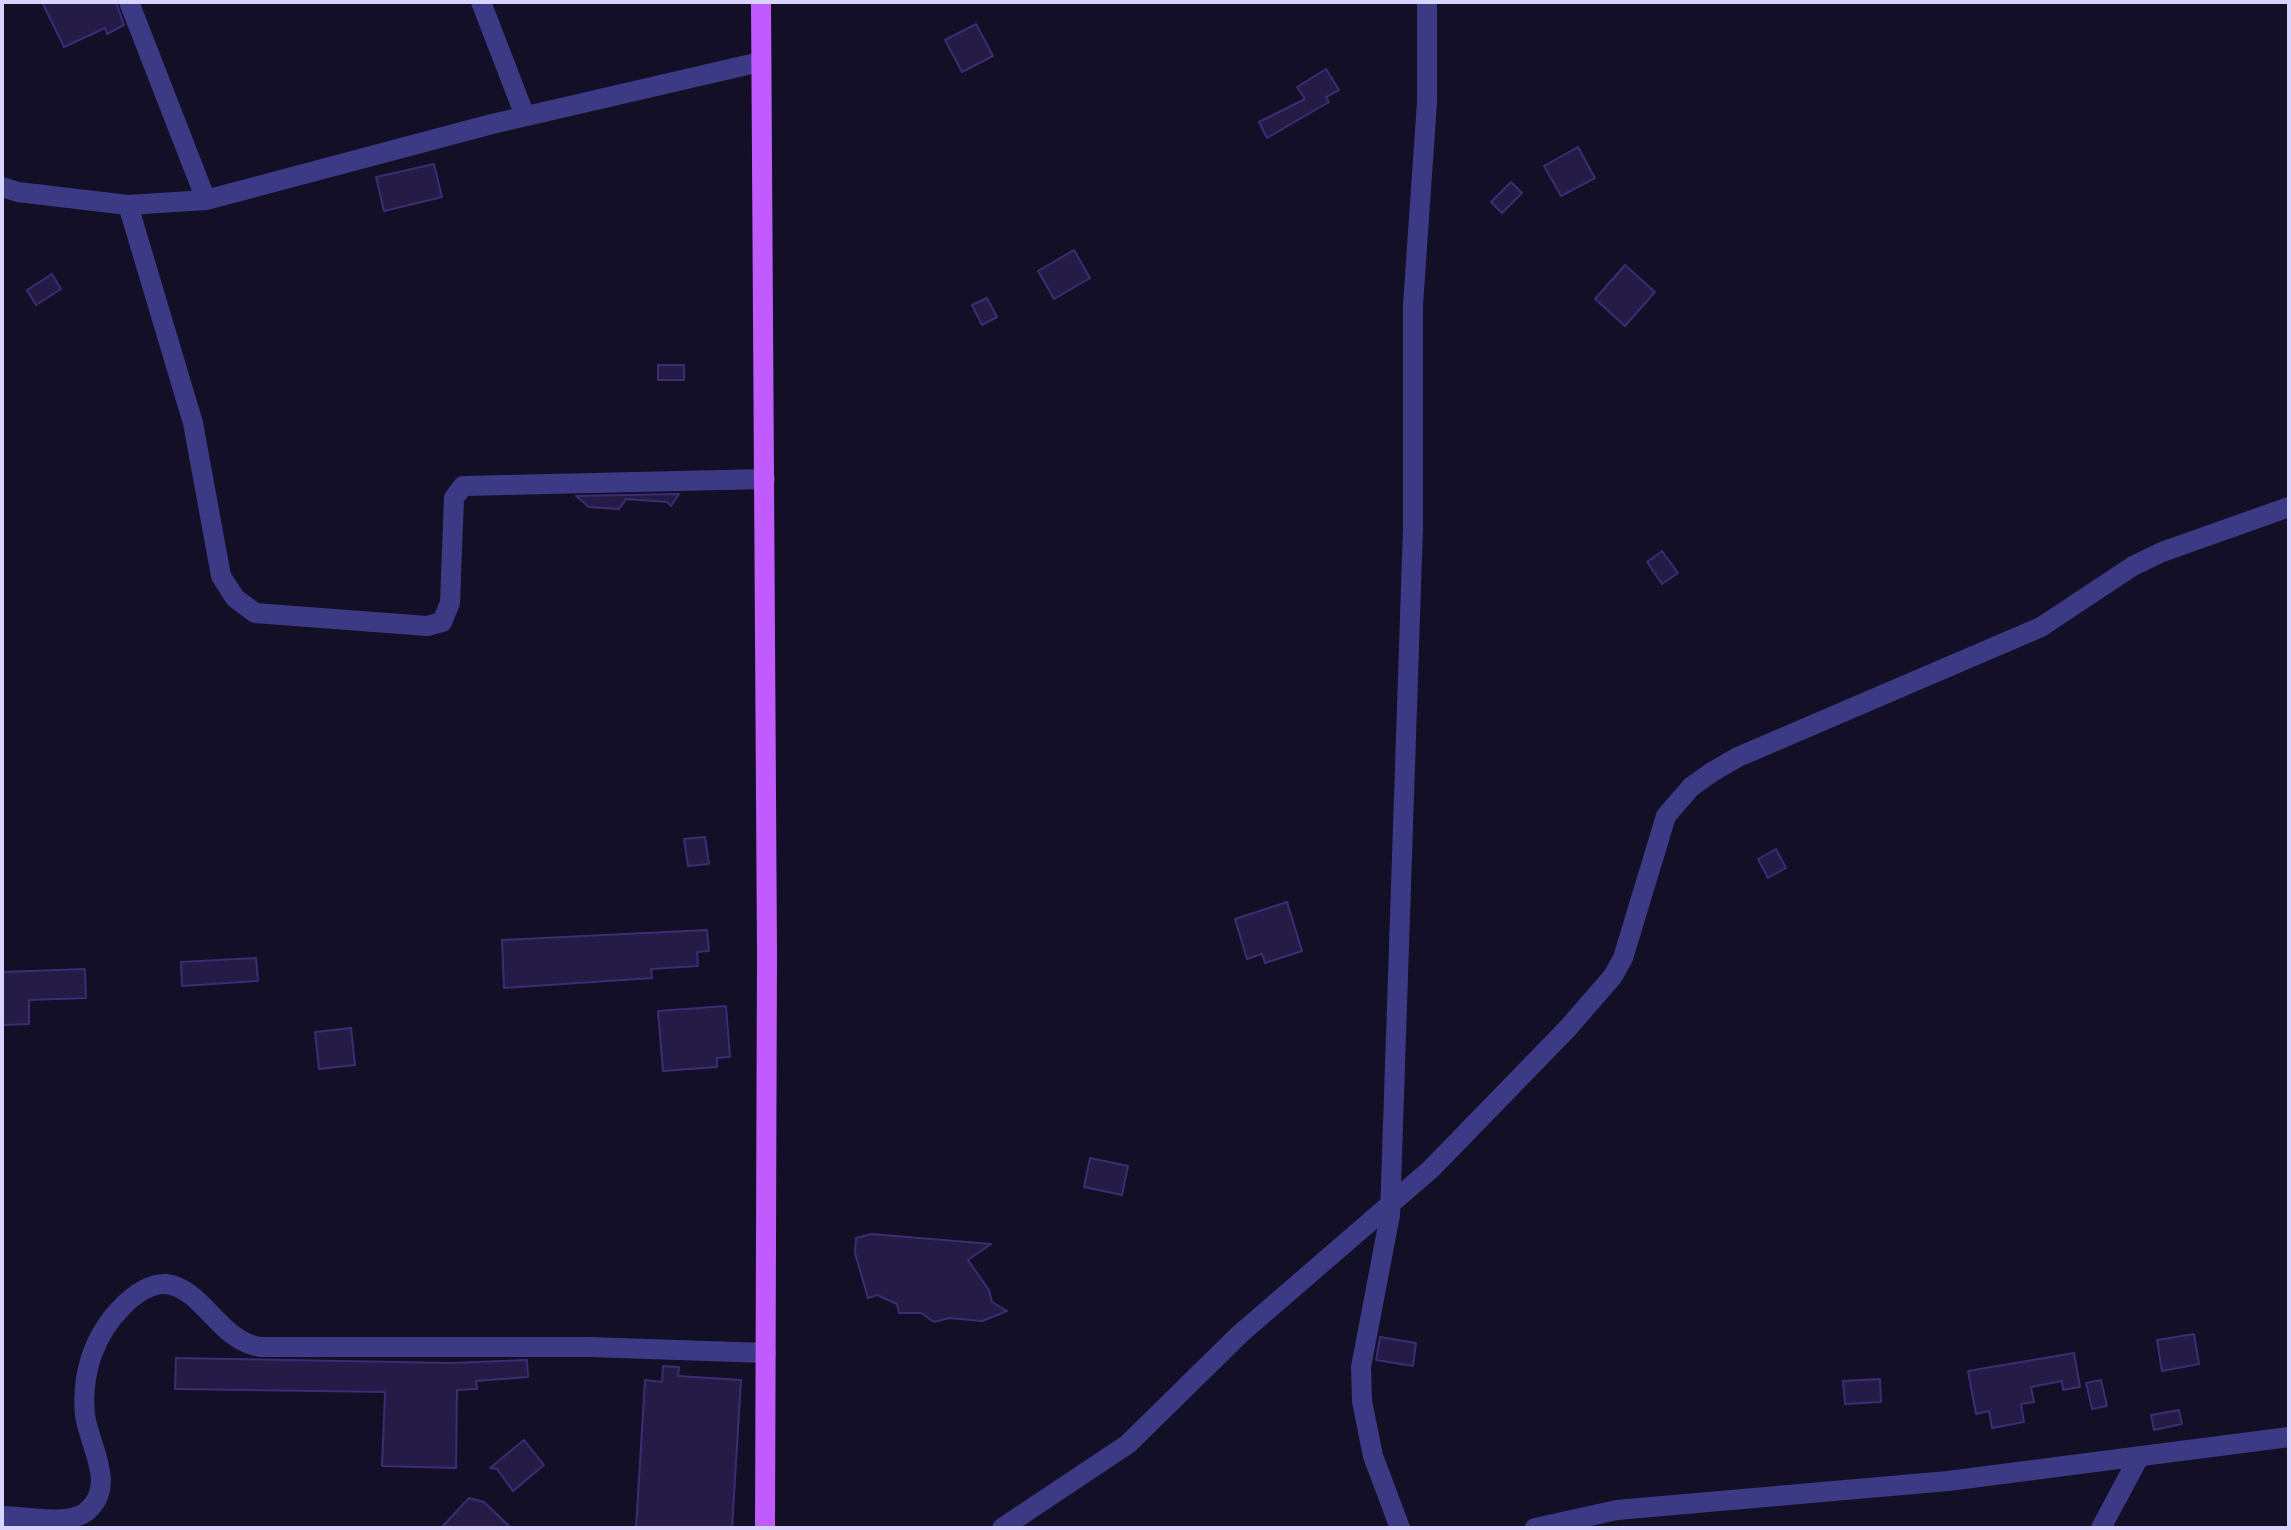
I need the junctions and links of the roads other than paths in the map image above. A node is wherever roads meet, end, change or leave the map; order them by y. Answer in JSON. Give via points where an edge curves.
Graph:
{"nodes":[{"id":1,"x":129,"y":2,"type":"edge"},
{"id":2,"x":481,"y":2,"type":"edge"},
{"id":3,"x":761,"y":2,"type":"edge"},
{"id":4,"x":1427,"y":2,"type":"edge"},
{"id":5,"x":760,"y":62,"type":"junction"},
{"id":6,"x":525,"y":116,"type":"junction"},
{"id":7,"x":2,"y":187,"type":"edge"},
{"id":8,"x":206,"y":200,"type":"junction"},
{"id":9,"x":128,"y":205,"type":"junction"},
{"id":10,"x":765,"y":479,"type":"junction"},
{"id":11,"x":2289,"y":507,"type":"edge"},
{"id":12,"x":1390,"y":1204,"type":"junction"},
{"id":13,"x":766,"y":1353,"type":"junction"},
{"id":14,"x":2289,"y":1437,"type":"edge"},
{"id":15,"x":2139,"y":1457,"type":"junction"},
{"id":16,"x":2,"y":1516,"type":"edge"},
{"id":17,"x":765,"y":1528,"type":"edge"},
{"id":18,"x":1002,"y":1528,"type":"edge"},
{"id":19,"x":1400,"y":1528,"type":"edge"},
{"id":20,"x":1535,"y":1528,"type":"edge"},
{"id":21,"x":2101,"y":1528,"type":"edge"}],
"edges":[{"from":1,"to":8,"type":"street"},
{"from":2,"to":6,"type":"street"},
{"from":3,"to":5,"type":"main road"},
{"from":4,"to":12,"type":"street","via":[[1425,152],[1414,291],[1413,527]]},
{"from":5,"to":6,"type":"street"},
{"from":5,"to":10,"type":"main road"},
{"from":6,"to":8,"type":"street"},
{"from":7,"to":9,"type":"street"},
{"from":8,"to":9,"type":"street"},
{"from":9,"to":10,"type":"street","via":[[193,423],[221,576],[235,598],[255,613],[427,626],[442,622],[450,603],[454,498],[463,486]]},
{"from":10,"to":13,"type":"main road"},
{"from":11,"to":12,"type":"street","via":[[2162,552],[2041,627],[1738,757],[1691,787],[1666,816],[1634,929],[1613,976],[1463,1136]]},
{"from":12,"to":18,"type":"street","via":[[1240,1334],[1128,1444]]},
{"from":12,"to":19,"type":"street","via":[[1361,1390],[1373,1456]]},
{"from":13,"to":16,"type":"street","via":[[260,1347],[233,1338],[177,1287],[153,1286],[125,1304],[93,1348],[84,1403],[102,1476],[94,1503],[68,1518]]},
{"from":13,"to":17,"type":"main road"},
{"from":14,"to":15,"type":"street"},
{"from":15,"to":20,"type":"street","via":[[1948,1481],[1617,1510]]},
{"from":15,"to":21,"type":"street"}]}
